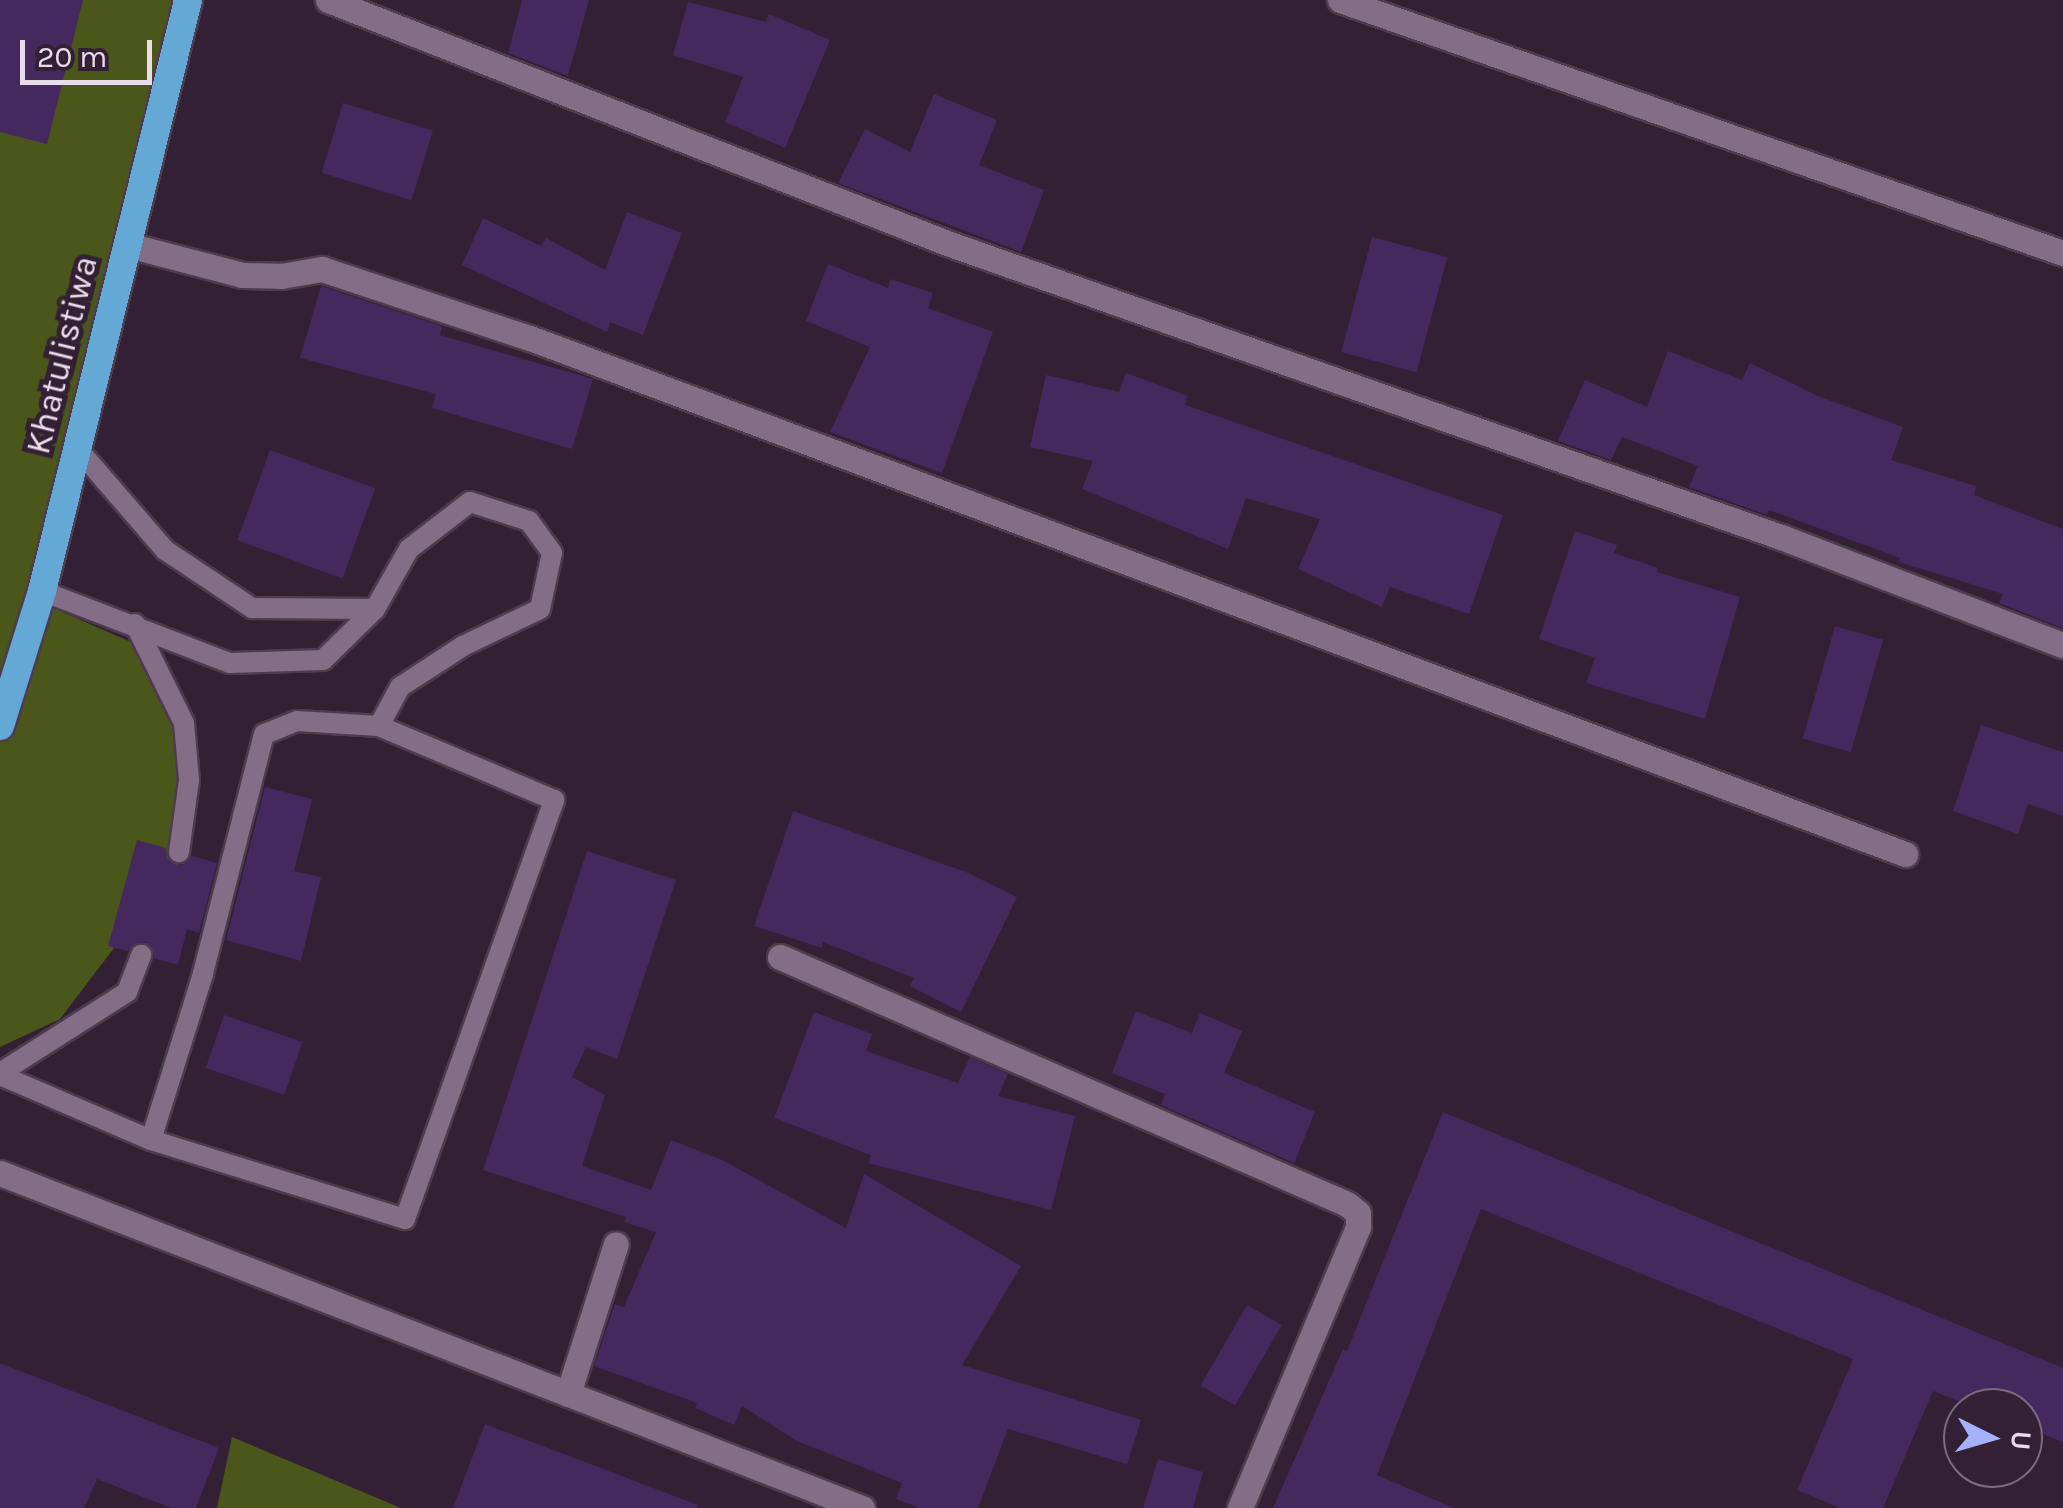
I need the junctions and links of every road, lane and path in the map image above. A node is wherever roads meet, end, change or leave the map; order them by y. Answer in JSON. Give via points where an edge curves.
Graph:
{"nodes":[{"id":1,"x":188,"y":0,"type":"edge"},
{"id":2,"x":328,"y":0,"type":"edge"},
{"id":3,"x":1340,"y":0,"type":"edge"},
{"id":4,"x":128,"y":245,"type":"junction"},
{"id":5,"x":2063,"y":253,"type":"edge"},
{"id":6,"x":78,"y":448,"type":"junction"},
{"id":7,"x":42,"y":591,"type":"junction"},
{"id":8,"x":375,"y":609,"type":"junction"},
{"id":9,"x":135,"y":624,"type":"junction"},
{"id":10,"x":2063,"y":645,"type":"edge"},
{"id":11,"x":0,"y":726,"type":"edge"},
{"id":12,"x":380,"y":726,"type":"junction"},
{"id":13,"x":180,"y":852,"type":"dead end"},
{"id":14,"x":1905,"y":854,"type":"dead end"},
{"id":15,"x":141,"y":955,"type":"dead end"},
{"id":16,"x":780,"y":956,"type":"dead end"},
{"id":17,"x":0,"y":1074,"type":"edge"},
{"id":18,"x":151,"y":1140,"type":"junction"},
{"id":19,"x":0,"y":1173,"type":"edge"},
{"id":20,"x":616,"y":1244,"type":"dead end"},
{"id":21,"x":568,"y":1394,"type":"junction"},
{"id":22,"x":862,"y":1508,"type":"edge"},
{"id":23,"x":1240,"y":1508,"type":"edge"}],
"edges":[{"from":1,"to":4,"type":"highway","name":"Khatulistiwa"},
{"from":2,"to":10,"type":"street","via":[[947,242]]},
{"from":3,"to":5,"type":"street"},
{"from":4,"to":6,"type":"highway","name":"Khatulistiwa"},
{"from":4,"to":14,"type":"street","via":[[242,275],[322,269],[530,338]]},
{"from":6,"to":7,"type":"highway","name":"Khatulistiwa"},
{"from":6,"to":8,"type":"lane","via":[[165,550],[252,608]]},
{"from":7,"to":9,"type":"lane"},
{"from":7,"to":11,"type":"highway","name":"Khatulistiwa"},
{"from":8,"to":9,"type":"lane","via":[[323,660],[230,663]]},
{"from":8,"to":12,"type":"lane","via":[[409,549],[470,502],[529,521],[552,553],[540,608],[400,687]]},
{"from":9,"to":13,"type":"lane","via":[[184,722],[190,780]]},
{"from":12,"to":18,"type":"lane","via":[[297,720],[264,734],[204,974]]},
{"from":12,"to":18,"type":"lane","via":[[554,800],[405,1219]]},
{"from":15,"to":17,"type":"lane","via":[[127,992]]},
{"from":16,"to":23,"type":"street","via":[[1358,1213],[1358,1227]]},
{"from":17,"to":18,"type":"lane"},
{"from":19,"to":21,"type":"street"},
{"from":20,"to":21,"type":"street"},
{"from":21,"to":22,"type":"street"}]}
